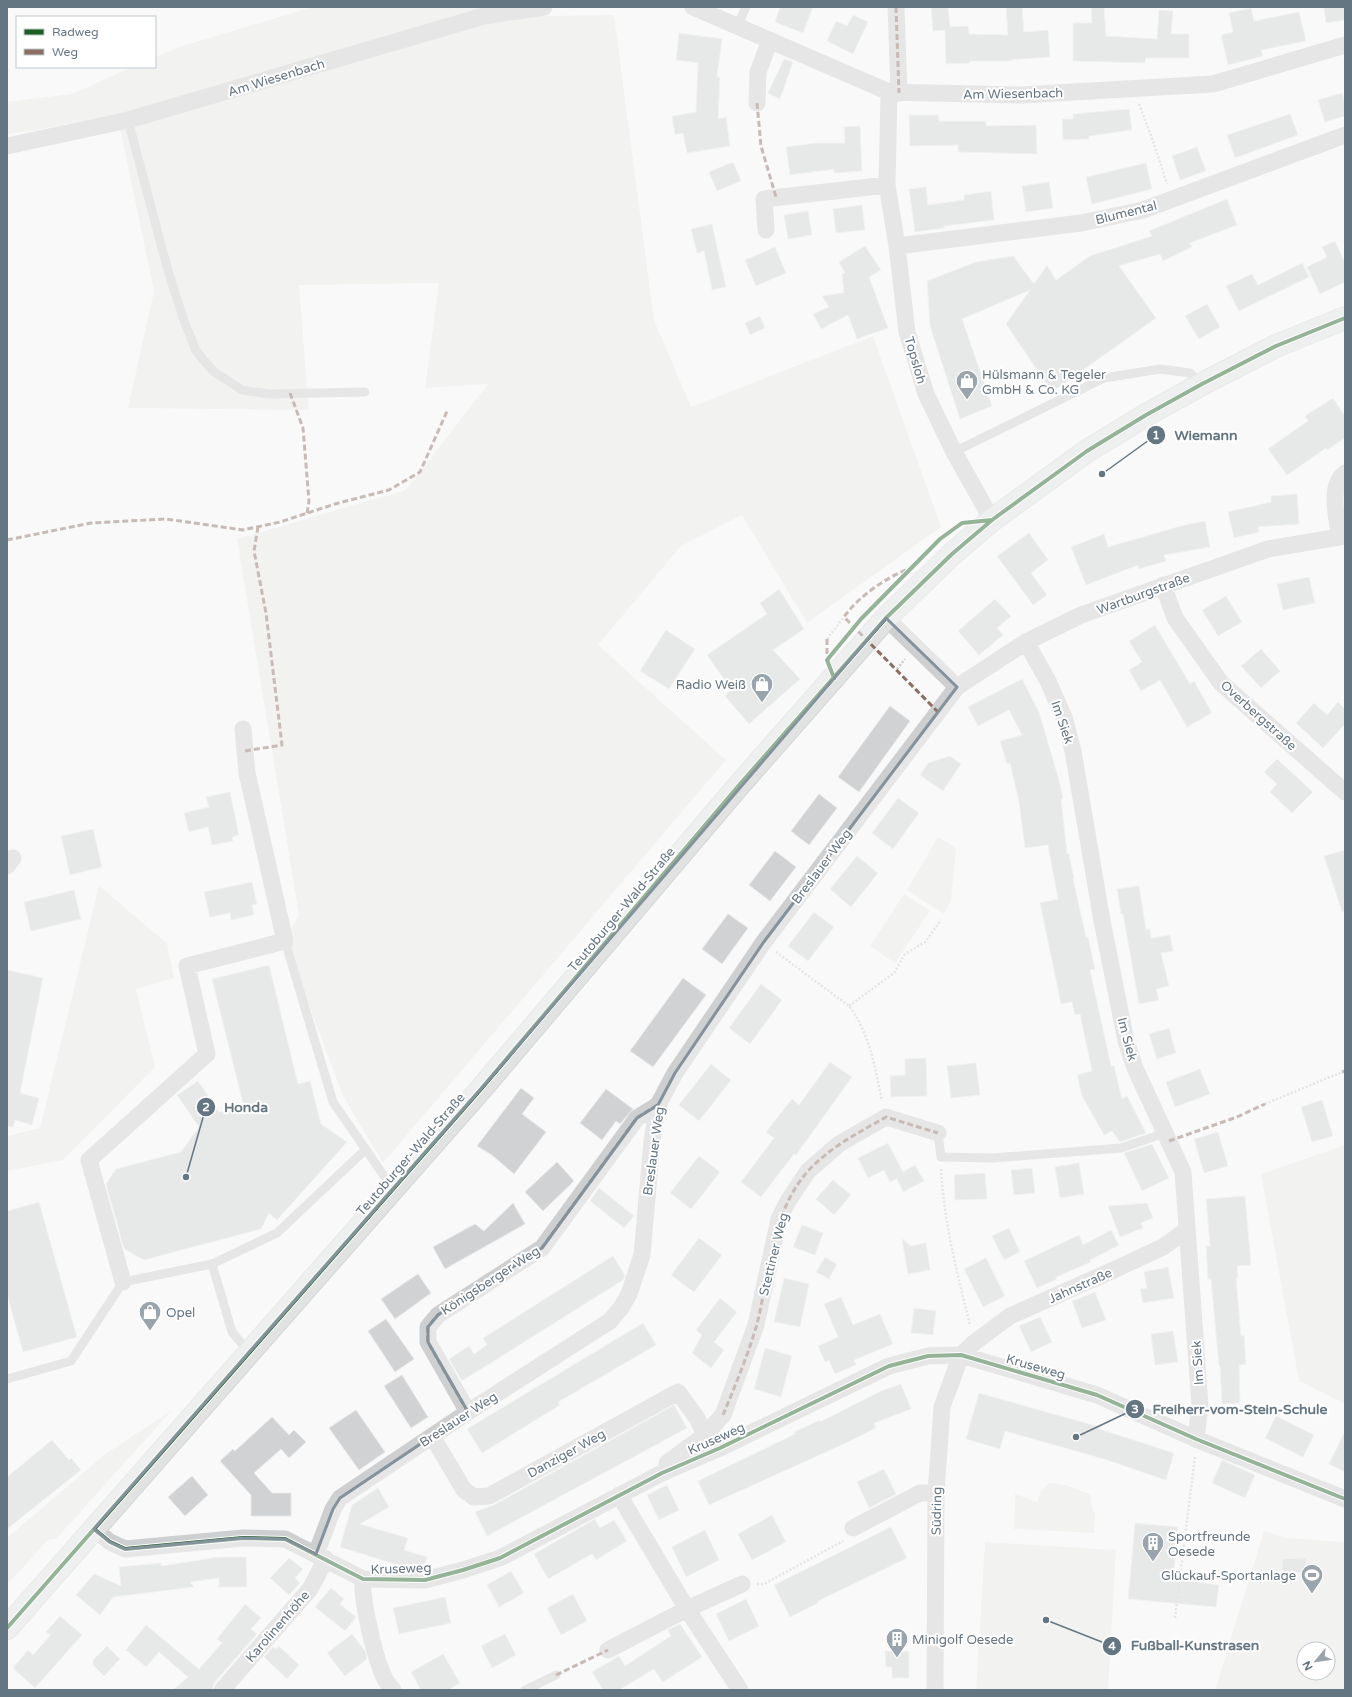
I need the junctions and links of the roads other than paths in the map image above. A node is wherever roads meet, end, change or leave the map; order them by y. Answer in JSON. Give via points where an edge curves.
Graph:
{"nodes":[{"id":1,"x":544,"y":7,"type":"edge"},
{"id":2,"x":693,"y":7,"type":"edge"},
{"id":3,"x":746,"y":7,"type":"edge"},
{"id":4,"x":896,"y":7,"type":"edge"},
{"id":5,"x":738,"y":25,"type":"junction"},
{"id":6,"x":770,"y":40,"type":"junction"},
{"id":7,"x":1345,"y":45,"type":"edge"},
{"id":8,"x":894,"y":92,"type":"junction"},
{"id":9,"x":757,"y":103,"type":"dead end"},
{"id":10,"x":128,"y":120,"type":"junction"},
{"id":11,"x":1345,"y":135,"type":"edge"},
{"id":12,"x":7,"y":146,"type":"edge"},
{"id":13,"x":887,"y":185,"type":"junction"},
{"id":14,"x":766,"y":230,"type":"dead end"},
{"id":15,"x":897,"y":246,"type":"junction"},
{"id":16,"x":1345,"y":318,"type":"edge"},
{"id":17,"x":1202,"y":384,"type":"junction"},
{"id":18,"x":365,"y":392,"type":"dead end"},
{"id":19,"x":954,"y":452,"type":"junction"},
{"id":20,"x":1345,"y":474,"type":"edge"},
{"id":21,"x":992,"y":520,"type":"junction"},
{"id":22,"x":1343,"y":536,"type":"edge"},
{"id":23,"x":1163,"y":585,"type":"junction"},
{"id":24,"x":886,"y":618,"type":"junction"},
{"id":25,"x":1026,"y":642,"type":"junction"},
{"id":26,"x":956,"y":687,"type":"junction"},
{"id":27,"x":243,"y":728,"type":"dead end"},
{"id":28,"x":1345,"y":792,"type":"edge"},
{"id":29,"x":284,"y":941,"type":"junction"},
{"id":30,"x":658,"y":1105,"type":"junction"},
{"id":31,"x":938,"y":1133,"type":"joint"},
{"id":32,"x":1165,"y":1133,"type":"junction"},
{"id":33,"x":365,"y":1150,"type":"junction"},
{"id":34,"x":393,"y":1188,"type":"junction"},
{"id":35,"x":1188,"y":1230,"type":"junction"},
{"id":36,"x":212,"y":1264,"type":"junction"},
{"id":37,"x":123,"y":1282,"type":"junction"},
{"id":38,"x":975,"y":1342,"type":"joint"},
{"id":39,"x":250,"y":1354,"type":"junction"},
{"id":40,"x":961,"y":1355,"type":"junction"},
{"id":41,"x":7,"y":1379,"type":"edge"},
{"id":42,"x":468,"y":1412,"type":"junction"},
{"id":43,"x":705,"y":1435,"type":"junction"},
{"id":44,"x":432,"y":1436,"type":"junction"},
{"id":45,"x":1196,"y":1439,"type":"junction"},
{"id":46,"x":662,"y":1473,"type":"junction"},
{"id":47,"x":936,"y":1493,"type":"junction"},
{"id":48,"x":619,"y":1495,"type":"junction"},
{"id":49,"x":1345,"y":1499,"type":"edge"},
{"id":50,"x":853,"y":1528,"type":"road end"},
{"id":51,"x":94,"y":1529,"type":"junction"},
{"id":52,"x":321,"y":1557,"type":"junction"},
{"id":53,"x":363,"y":1579,"type":"junction"},
{"id":54,"x":742,"y":1584,"type":"road end"},
{"id":55,"x":687,"y":1609,"type":"junction"},
{"id":56,"x":7,"y":1628,"type":"edge"},
{"id":57,"x":608,"y":1650,"type":"dead end"},
{"id":58,"x":556,"y":1675,"type":"dead end"},
{"id":59,"x":222,"y":1690,"type":"edge"},
{"id":60,"x":393,"y":1690,"type":"edge"},
{"id":61,"x":525,"y":1690,"type":"edge"},
{"id":62,"x":740,"y":1690,"type":"edge"},
{"id":63,"x":934,"y":1690,"type":"edge"}],
"edges":[{"from":1,"to":10,"type":"street","name":"Am Wiesenbach","via":[[484,16]]},
{"from":2,"to":5,"type":"street","name":"Am Wiesenbach"},
{"from":3,"to":5,"type":"lane"},
{"from":4,"to":8,"type":"street","name":"Topsloh"},
{"from":5,"to":6,"type":"street","name":"Am Wiesenbach"},
{"from":6,"to":8,"type":"street","name":"Am Wiesenbach"},
{"from":6,"to":9,"type":"street","via":[[758,72]]},
{"from":7,"to":8,"type":"street","name":"Am Wiesenbach","via":[[1213,84],[1021,94]]},
{"from":8,"to":13,"type":"street","name":"Topsloh"},
{"from":10,"to":12,"type":"street","name":"Am Wiesenbach"},
{"from":10,"to":18,"type":"lane","via":[[183,318],[196,351],[213,371],[242,390],[269,394]]},
{"from":11,"to":15,"type":"street","name":"Blumental","via":[[1143,210],[1081,223]]},
{"from":13,"to":14,"type":"street","via":[[764,199]]},
{"from":13,"to":15,"type":"street","name":"Topsloh"},
{"from":15,"to":19,"type":"street","name":"Topsloh","via":[[907,332],[926,394]]},
{"from":16,"to":17,"type":"main road","name":"Teutoburger-Wald-Straße","via":[[1276,346]]},
{"from":17,"to":19,"type":"lane","via":[[1190,373],[1160,369],[1104,378]]},
{"from":17,"to":21,"type":"main road","name":"Teutoburger-Wald-Straße","via":[[1087,451]]},
{"from":19,"to":21,"type":"street","name":"Topsloh"},
{"from":20,"to":22,"type":"street","via":[[1341,476],[1334,501]]},
{"from":21,"to":24,"type":"main road","name":"Teutoburger-Wald-Straße","via":[[952,554]]},
{"from":22,"to":23,"type":"street","name":"Wartburgstraße","via":[[1268,549]]},
{"from":23,"to":25,"type":"street","name":"Wartburgstraße","via":[[1081,616]]},
{"from":23,"to":28,"type":"street","name":"Overbergstraße","via":[[1175,618],[1221,683]]},
{"from":24,"to":26,"type":"street"},
{"from":24,"to":34,"type":"main road","name":"Teutoburger-Wald-Straße"},
{"from":25,"to":26,"type":"street","name":"Wartburgstraße"},
{"from":25,"to":32,"type":"street","name":"Im Siek","via":[[1048,681],[1065,720],[1076,766],[1102,921],[1126,1041],[1135,1068]]},
{"from":26,"to":30,"type":"street","name":"Breslauer Weg","via":[[764,943],[675,1072]]},
{"from":27,"to":29,"type":"street","via":[[248,773]]},
{"from":29,"to":33,"type":"lane","via":[[333,1102]]},
{"from":29,"to":37,"type":"street","via":[[187,966],[207,1054],[89,1160]]},
{"from":30,"to":42,"type":"street","name":"Breslauer Weg","via":[[652,1142],[642,1255],[630,1294],[610,1321]]},
{"from":30,"to":42,"type":"street","name":"Königsberger Weg","via":[[637,1118],[542,1248],[438,1314],[428,1326],[428,1342]]},
{"from":31,"to":32,"type":"lane","via":[[941,1157],[992,1158],[1121,1148]]},
{"from":31,"to":43,"type":"street","name":"Stettiner Weg","via":[[886,1117],[839,1144],[808,1171],[779,1219],[756,1325],[723,1415]]},
{"from":32,"to":35,"type":"street","name":"Im Siek","via":[[1183,1172]]},
{"from":33,"to":34,"type":"lane"},
{"from":33,"to":36,"type":"lane","via":[[277,1233]]},
{"from":34,"to":39,"type":"main road","name":"Teutoburger-Wald-Straße"},
{"from":35,"to":38,"type":"street","name":"Jahnstraße","via":[[1163,1247],[1010,1316]]},
{"from":35,"to":45,"type":"street","name":"Im Siek","via":[[1200,1405]]},
{"from":36,"to":37,"type":"lane"},
{"from":36,"to":39,"type":"lane","via":[[232,1332]]},
{"from":37,"to":41,"type":"lane","via":[[71,1361]]},
{"from":38,"to":40,"type":"street","name":"Südring"},
{"from":39,"to":51,"type":"main road","name":"Teutoburger-Wald-Straße"},
{"from":40,"to":45,"type":"street","name":"Kruseweg","via":[[1097,1395]]},
{"from":40,"to":46,"type":"street","name":"Kruseweg","via":[[928,1356],[889,1366],[720,1448]]},
{"from":40,"to":47,"type":"street","name":"Südring","via":[[942,1407]]},
{"from":42,"to":44,"type":"street","name":"Breslauer Weg"},
{"from":43,"to":44,"type":"street","name":"Danziger Weg","via":[[697,1418],[678,1392],[489,1496],[474,1497],[464,1490]]},
{"from":43,"to":46,"type":"street","via":[[664,1466]]},
{"from":44,"to":52,"type":"street","name":"Breslauer Weg","via":[[340,1498],[332,1509]]},
{"from":45,"to":49,"type":"street","name":"Kruseweg"},
{"from":46,"to":48,"type":"street","name":"Kruseweg"},
{"from":47,"to":50,"type":"street","via":[[920,1493]]},
{"from":47,"to":63,"type":"street","name":"Südring"},
{"from":48,"to":53,"type":"street","name":"Kruseweg","via":[[500,1558],[425,1580]]},
{"from":48,"to":55,"type":"street"},
{"from":51,"to":52,"type":"street","name":"Kruseweg","via":[[110,1542],[125,1549],[243,1538],[285,1539]]},
{"from":51,"to":56,"type":"main road","name":"Teutoburger-Wald-Straße"},
{"from":52,"to":53,"type":"street","name":"Kruseweg"},
{"from":52,"to":59,"type":"street","name":"Karolinenhöhe","via":[[310,1589]]},
{"from":53,"to":60,"type":"street","via":[[363,1594],[377,1657],[385,1679]]},
{"from":54,"to":55,"type":"street"},
{"from":55,"to":57,"type":"street"},
{"from":55,"to":62,"type":"street"},
{"from":58,"to":61,"type":"lane"}]}
